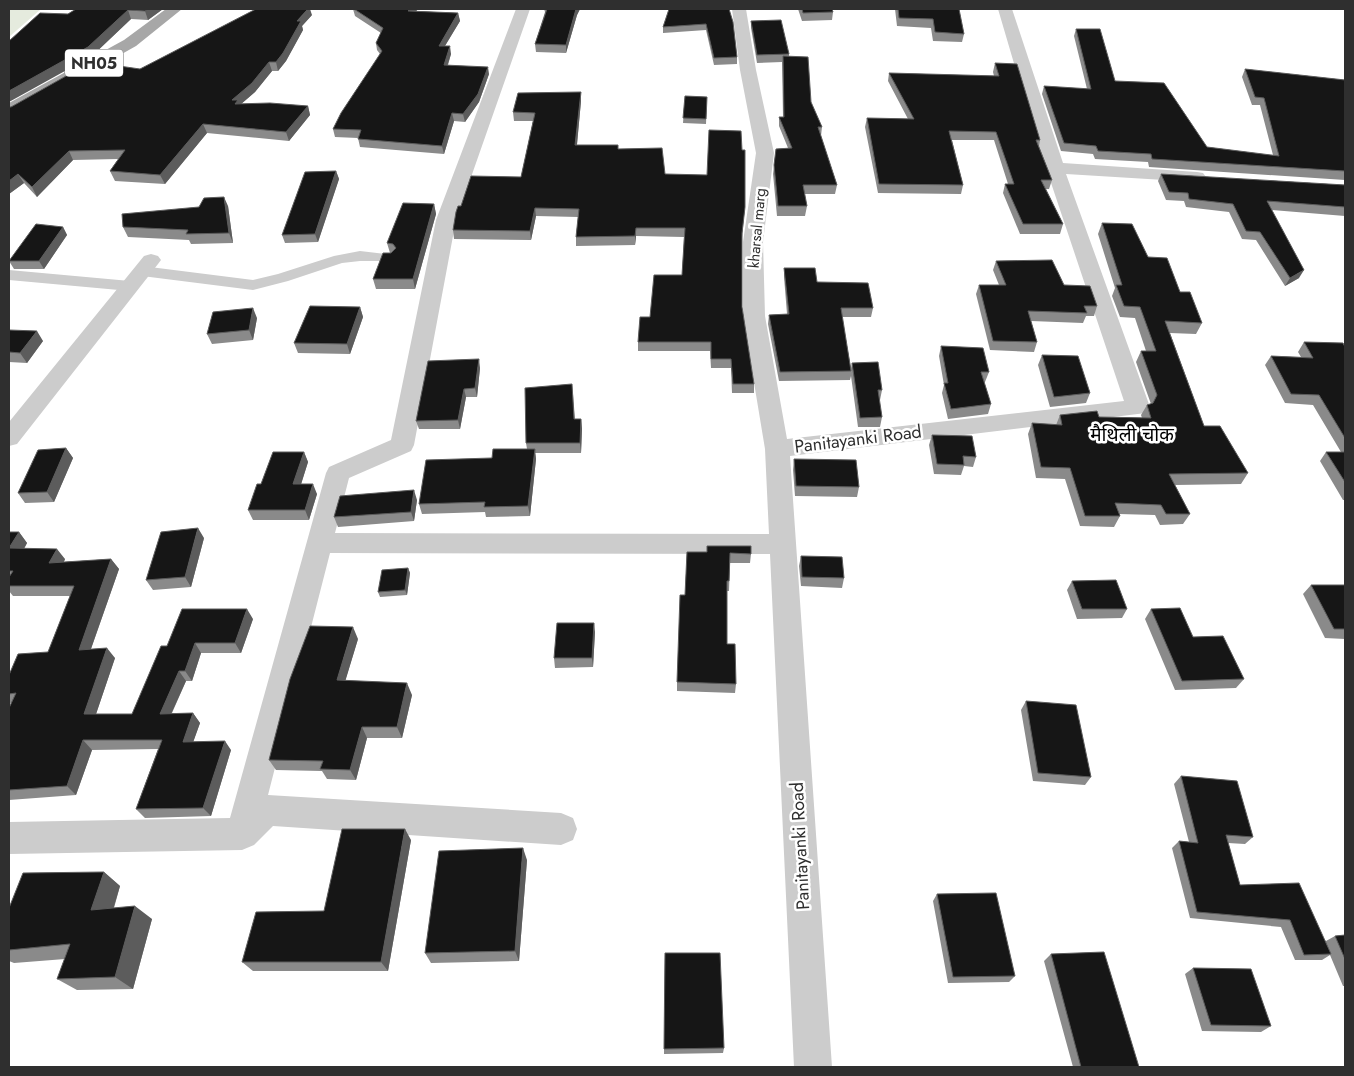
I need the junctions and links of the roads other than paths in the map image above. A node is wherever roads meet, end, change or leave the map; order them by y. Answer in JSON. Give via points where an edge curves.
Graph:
{"nodes":[{"id":1,"x":175,"y":9,"type":"edge"},
{"id":2,"x":523,"y":9,"type":"edge"},
{"id":3,"x":739,"y":9,"type":"edge"},
{"id":4,"x":1005,"y":9,"type":"edge"},
{"id":5,"x":9,"y":110,"type":"edge"},
{"id":6,"x":1056,"y":168,"type":"junction"},
{"id":7,"x":1217,"y":178,"type":"edge"},
{"id":8,"x":389,"y":258,"type":"edge"},
{"id":9,"x":141,"y":272,"type":"junction"},
{"id":10,"x":9,"y":276,"type":"edge"},
{"id":11,"x":9,"y":438,"type":"edge"},
{"id":12,"x":777,"y":448,"type":"junction"},
{"id":13,"x":320,"y":543,"type":"junction"},
{"id":14,"x":783,"y":544,"type":"junction"},
{"id":15,"x":561,"y":829,"type":"dead end"},
{"id":16,"x":242,"y":834,"type":"junction"},
{"id":17,"x":9,"y":838,"type":"edge"},
{"id":18,"x":813,"y":1067,"type":"edge"}],
"edges":[{"from":1,"to":5,"type":"main road","number":"NH05","via":[[130,43]]},
{"from":2,"to":13,"type":"street","via":[[446,220],[402,445],[338,473]]},
{"from":3,"to":12,"type":"street","name":"kharsal marg","via":[[765,153],[753,242],[754,316]]},
{"from":4,"to":6,"type":"street","name":"Panitayanki Road"},
{"from":6,"to":7,"type":"street"},
{"from":6,"to":12,"type":"street","name":"Panitayanki Road","via":[[1138,407]]},
{"from":8,"to":9,"type":"street","via":[[360,256],[339,259],[253,285]]},
{"from":9,"to":10,"type":"street"},
{"from":9,"to":11,"type":"street"},
{"from":12,"to":14,"type":"street","name":"Panitayanki Road"},
{"from":13,"to":14,"type":"street"},
{"from":13,"to":16,"type":"street"},
{"from":14,"to":18,"type":"street","name":"Panitayanki Road"},
{"from":15,"to":16,"type":"street","via":[[266,810]]},
{"from":16,"to":17,"type":"street"}]}
